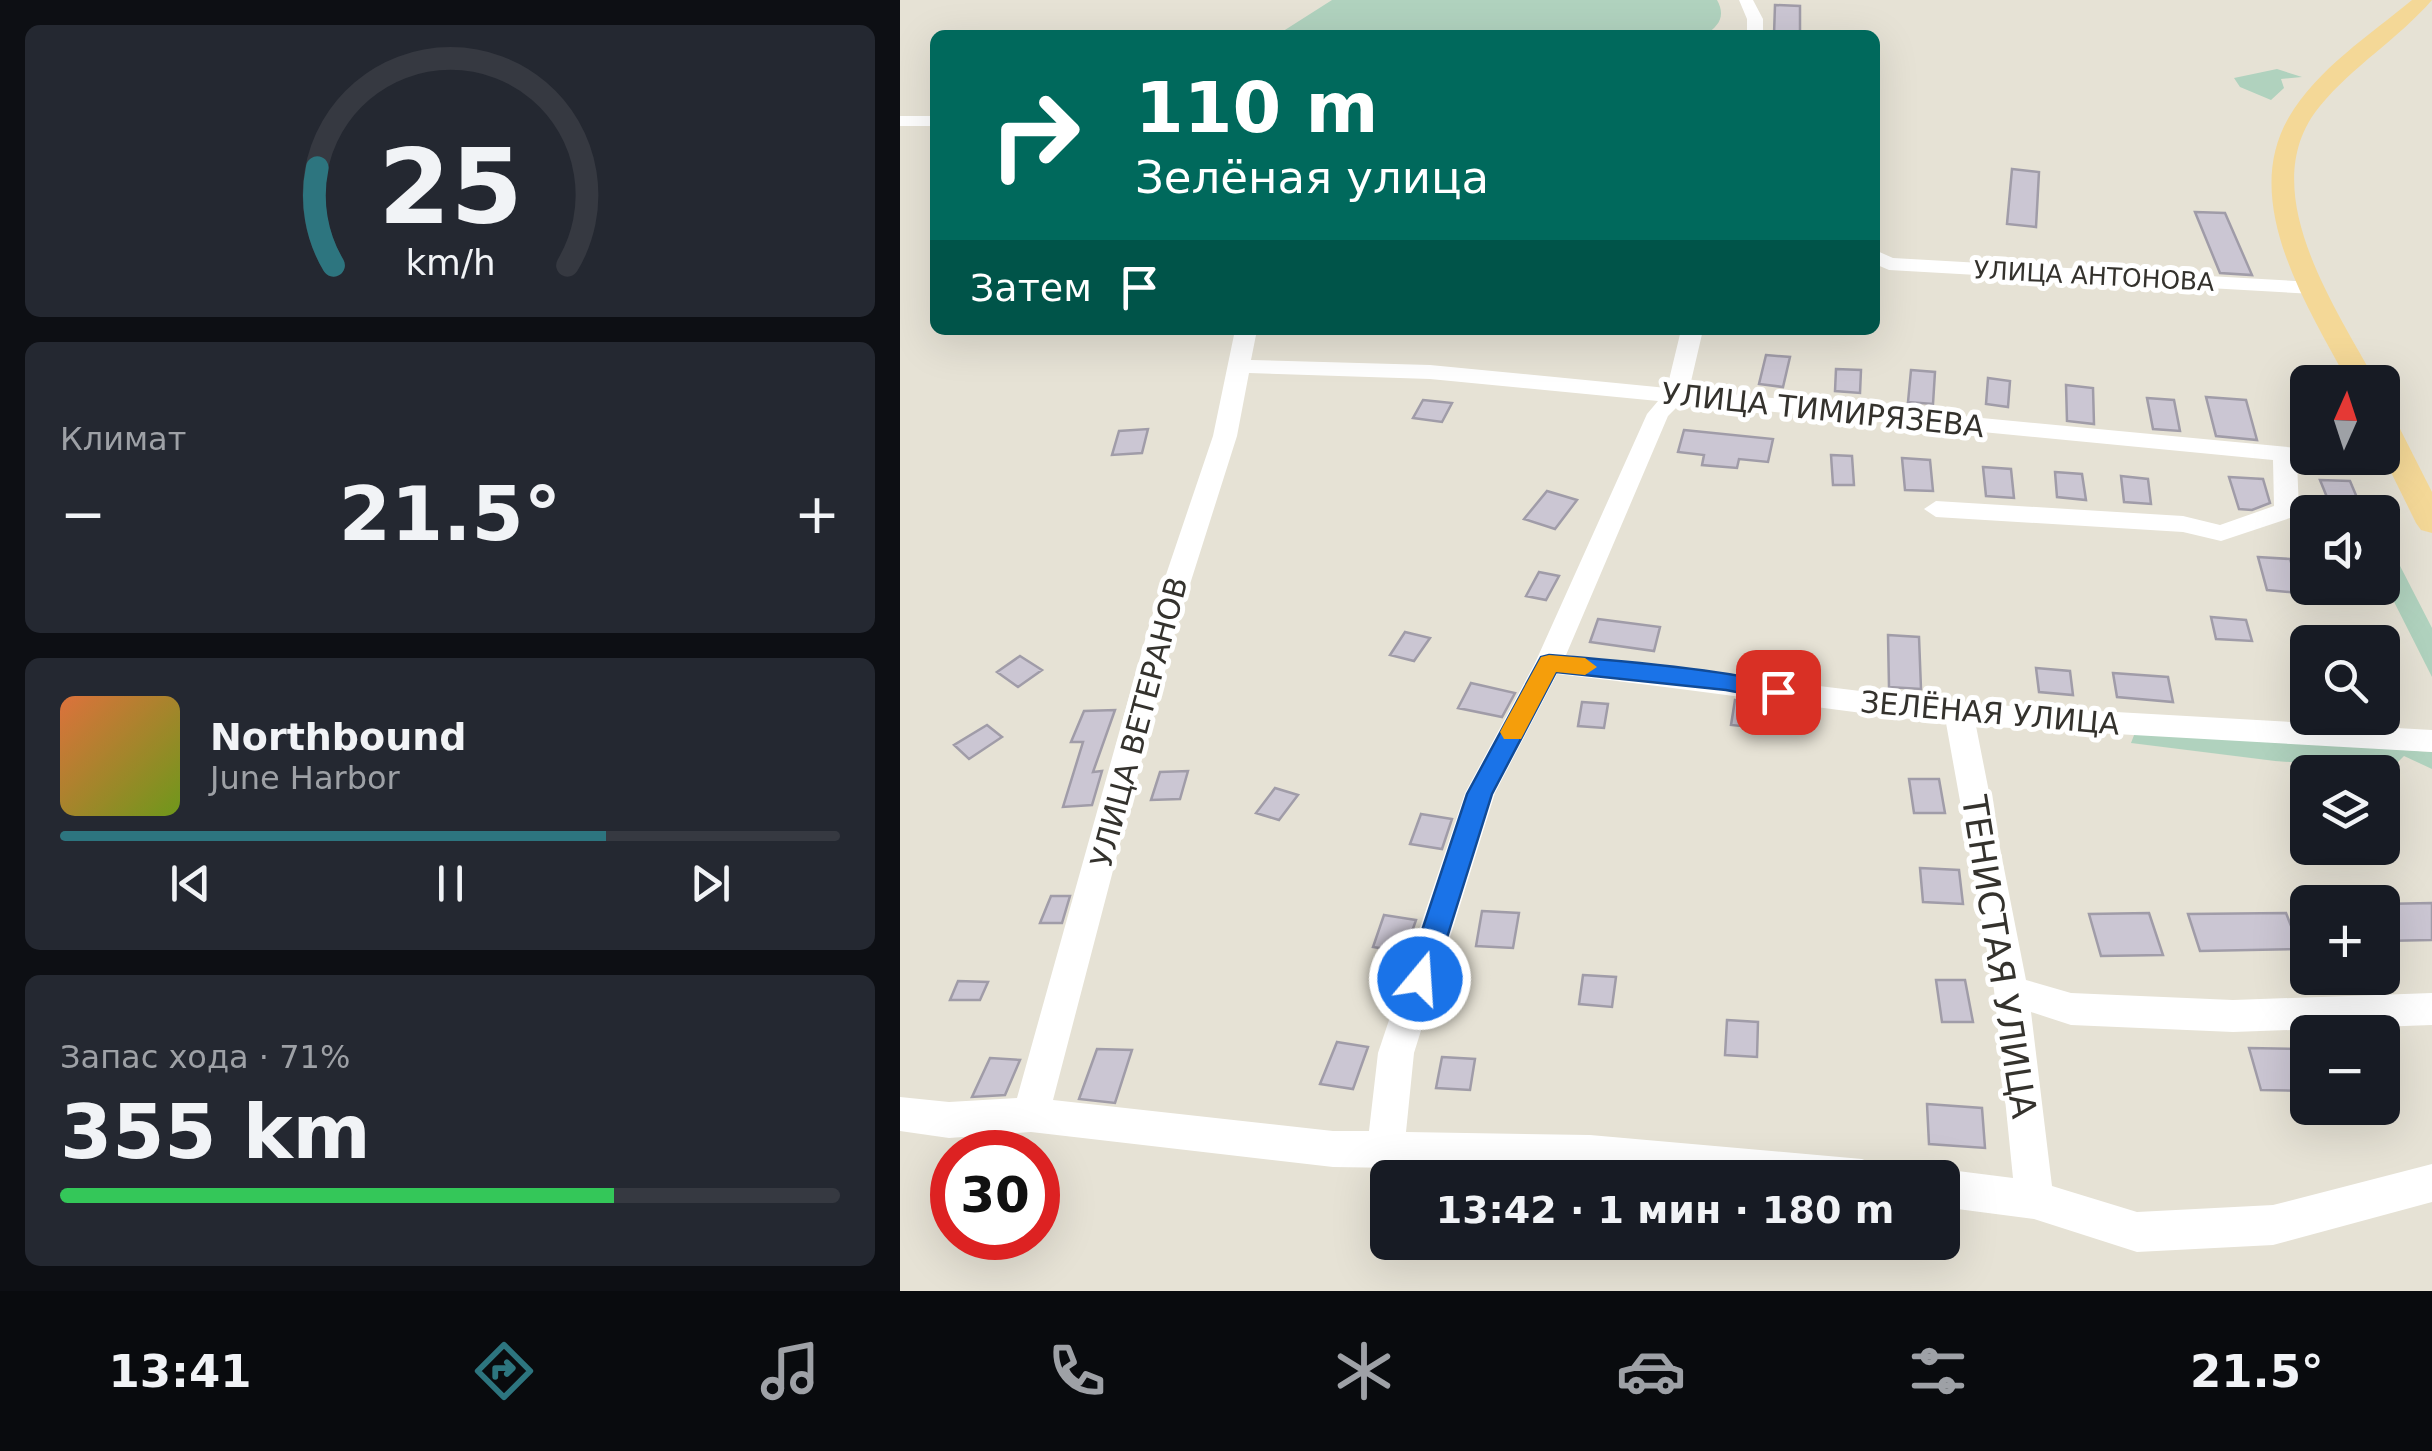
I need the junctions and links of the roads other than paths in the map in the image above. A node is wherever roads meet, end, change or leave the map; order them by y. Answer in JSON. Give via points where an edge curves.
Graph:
{"nodes":[{"id":1,"x":1746,"y":0,"type":"edge"},
{"id":2,"x":2423,"y":0,"type":"edge"},
{"id":3,"x":1755,"y":30,"type":"edge"},
{"id":4,"x":930,"y":120,"type":"edge"},
{"id":5,"x":900,"y":121,"type":"edge"},
{"id":6,"x":1880,"y":259,"type":"edge"},
{"id":7,"x":2314,"y":288,"type":"junction"},
{"id":8,"x":1245,"y":335,"type":"edge"},
{"id":9,"x":1691,"y":335,"type":"edge"},
{"id":10,"x":2353,"y":365,"type":"edge"},
{"id":11,"x":1241,"y":366,"type":"junction"},
{"id":12,"x":1677,"y":394,"type":"junction"},
{"id":13,"x":2285,"y":456,"type":"junction"},
{"id":14,"x":2400,"y":457,"type":"edge"},
{"id":15,"x":2404,"y":465,"type":"junction"},
{"id":16,"x":1936,"y":509,"type":"dead end"},
{"id":17,"x":2432,"y":524,"type":"edge"},
{"id":18,"x":1549,"y":663,"type":"junction"},
{"id":19,"x":1959,"y":714,"type":"junction"},
{"id":20,"x":2432,"y":741,"type":"edge"},
{"id":21,"x":2011,"y":990,"type":"junction"},
{"id":22,"x":2432,"y":1009,"type":"edge"},
{"id":23,"x":900,"y":1114,"type":"edge"},
{"id":24,"x":1031,"y":1115,"type":"junction"},
{"id":25,"x":1386,"y":1150,"type":"junction"},
{"id":26,"x":1658,"y":1160,"type":"edge"},
{"id":27,"x":2432,"y":1184,"type":"edge"},
{"id":28,"x":1960,"y":1190,"type":"edge"},
{"id":29,"x":2034,"y":1200,"type":"junction"}],
"edges":[{"from":1,"to":3,"type":"street"},
{"from":2,"to":7,"type":"main road","via":[[2336,76],[2290,137],[2284,202]]},
{"from":4,"to":5,"type":"street"},
{"from":6,"to":7,"type":"street","name":"УЛИЦА АНТОНОВА"},
{"from":7,"to":10,"type":"main road"},
{"from":8,"to":11,"type":"street","name":"УЛИЦА ВЕТЕРАНОВ"},
{"from":9,"to":12,"type":"street"},
{"from":11,"to":12,"type":"street","name":"УЛИЦА ТИМИРЯЗЕВА","via":[[1430,372]]},
{"from":11,"to":24,"type":"street","name":"УЛИЦА ВЕТЕРАНОВ","via":[[1164,622]]},
{"from":12,"to":13,"type":"street","name":"УЛИЦА ТИМИРЯЗЕВА"},
{"from":12,"to":18,"type":"street","via":[[1658,414]]},
{"from":13,"to":15,"type":"street","name":"УЛИЦА ТИМИРЯЗЕВА"},
{"from":13,"to":16,"type":"street","via":[[2286,510],[2221,532]]},
{"from":14,"to":15,"type":"main road"},
{"from":15,"to":17,"type":"main road"},
{"from":18,"to":19,"type":"street","name":"ЗЕЛЁНАЯ УЛИЦА"},
{"from":18,"to":25,"type":"street","via":[[1480,794],[1396,1054]]},
{"from":19,"to":20,"type":"street","name":"ЗЕЛЁНАЯ УЛИЦА"},
{"from":19,"to":21,"type":"street","name":"ТЕНИСТАЯ УЛИЦА"},
{"from":21,"to":22,"type":"street","via":[[2071,1009],[2197,1015]]},
{"from":21,"to":29,"type":"street","name":"ТЕНИСТАЯ УЛИЦА"},
{"from":23,"to":24,"type":"street","via":[[949,1120]]},
{"from":24,"to":25,"type":"street"},
{"from":25,"to":26,"type":"street"},
{"from":27,"to":29,"type":"street","via":[[2273,1224],[2137,1232]]},
{"from":28,"to":29,"type":"street"}]}
